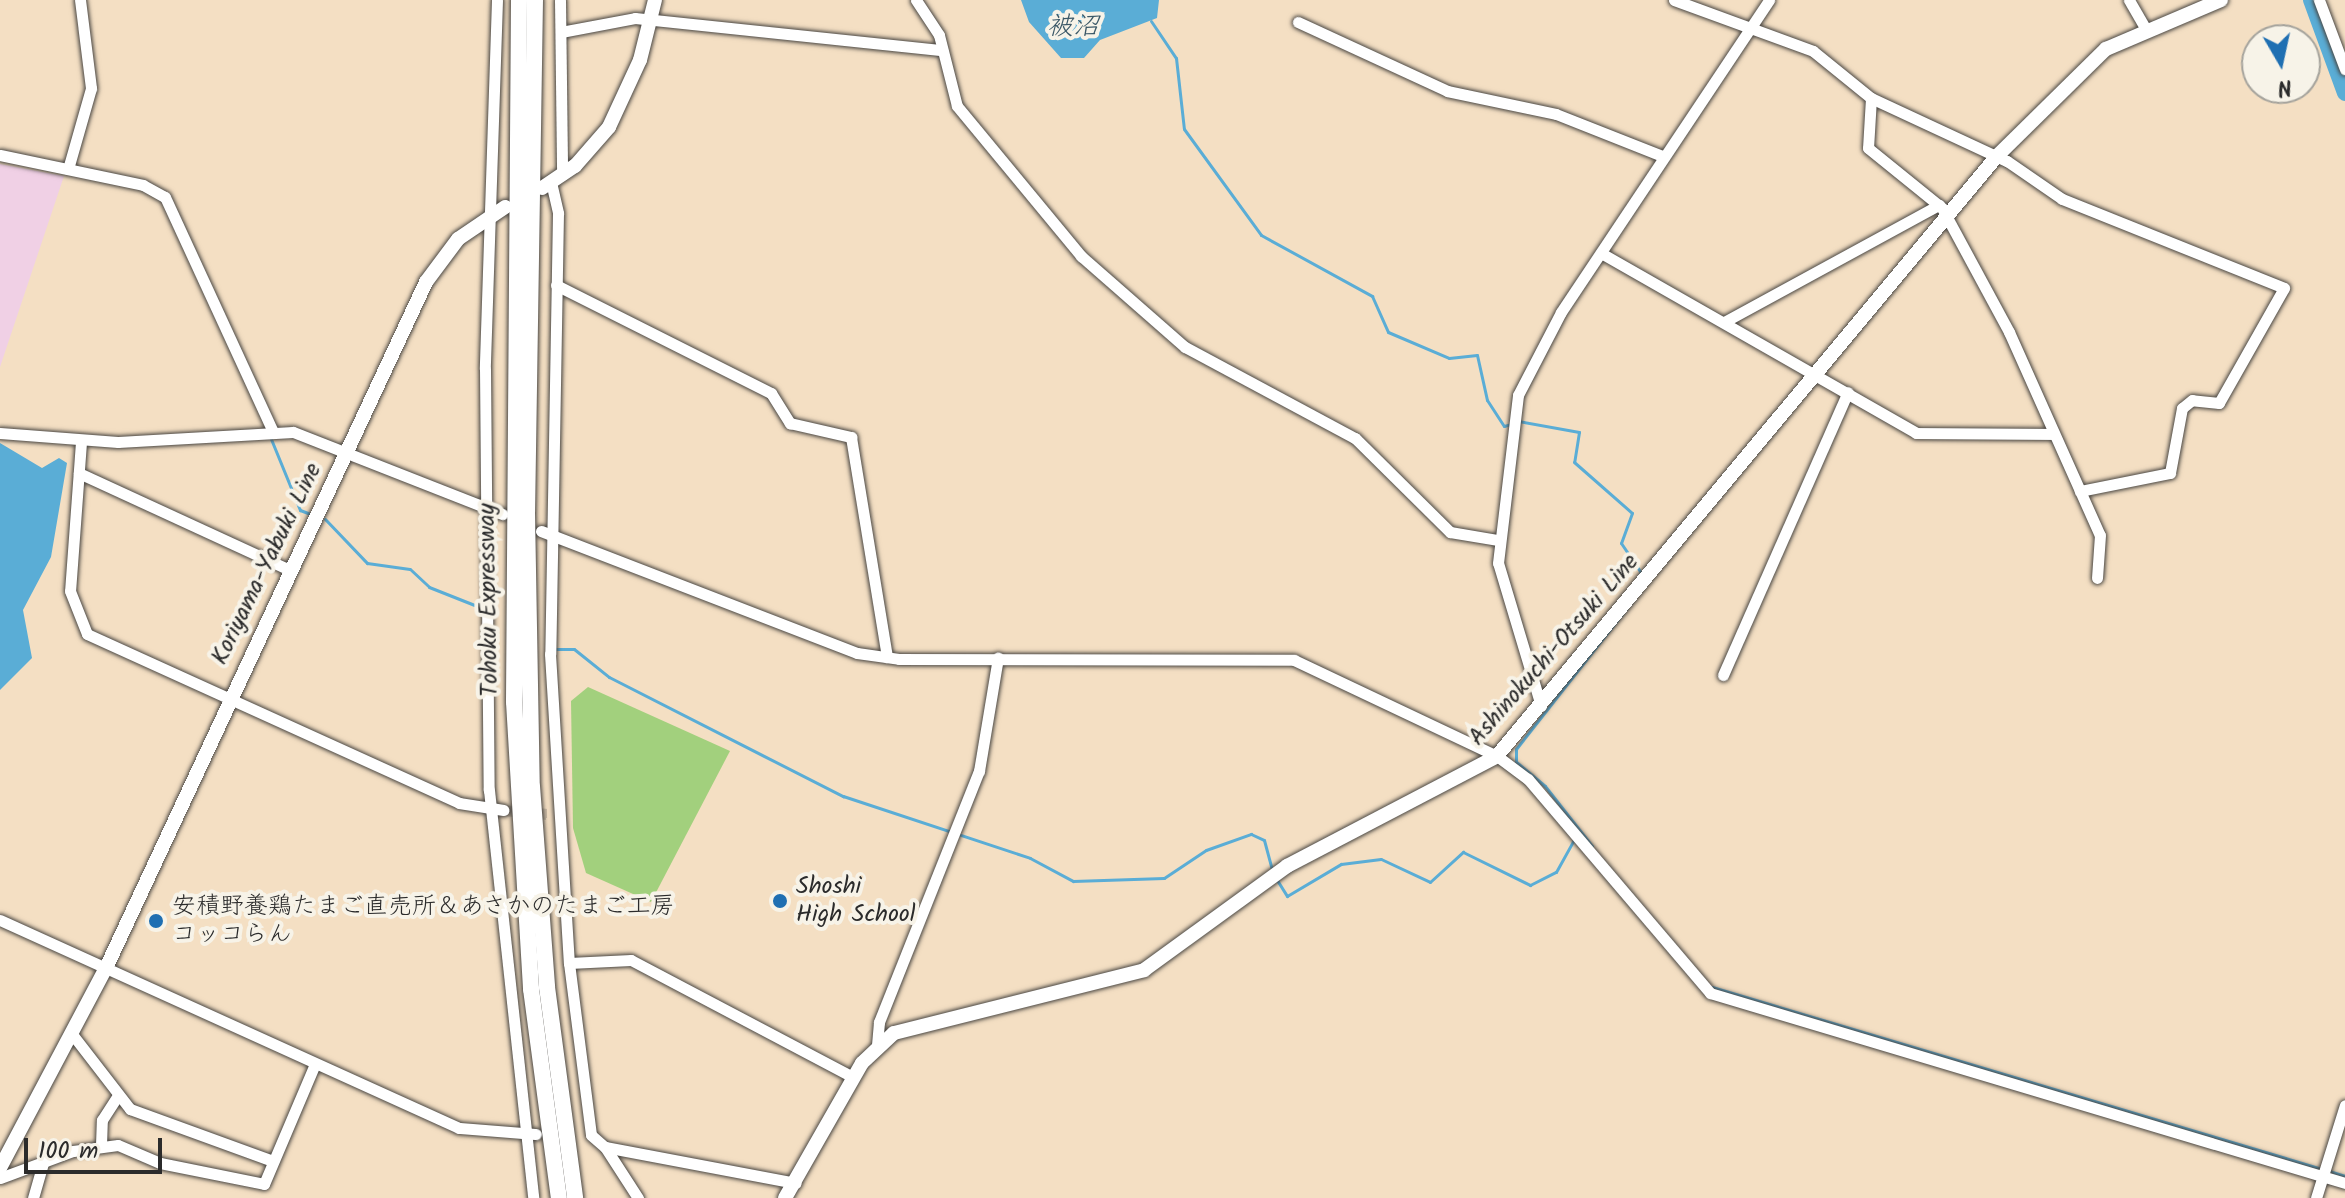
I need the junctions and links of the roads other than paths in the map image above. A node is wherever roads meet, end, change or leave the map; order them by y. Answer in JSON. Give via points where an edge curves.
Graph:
{"nodes":[{"id":1,"x":80,"y":0,"type":"edge"},
{"id":2,"x":497,"y":0,"type":"edge"},
{"id":3,"x":519,"y":0,"type":"edge"},
{"id":4,"x":535,"y":0,"type":"edge"},
{"id":5,"x":560,"y":0,"type":"edge"},
{"id":6,"x":655,"y":0,"type":"edge"},
{"id":7,"x":916,"y":0,"type":"edge"},
{"id":8,"x":1674,"y":0,"type":"edge"},
{"id":9,"x":1769,"y":0,"type":"edge"},
{"id":10,"x":2129,"y":0,"type":"edge"},
{"id":11,"x":2221,"y":0,"type":"edge"},
{"id":12,"x":2319,"y":0,"type":"edge"},
{"id":13,"x":650,"y":21,"type":"junction"},
{"id":14,"x":1298,"y":22,"type":"dead end"},
{"id":15,"x":1749,"y":26,"type":"junction"},
{"id":16,"x":2146,"y":29,"type":"junction"},
{"id":17,"x":561,"y":32,"type":"junction"},
{"id":18,"x":942,"y":50,"type":"junction"},
{"id":19,"x":2345,"y":69,"type":"edge"},
{"id":20,"x":1871,"y":98,"type":"junction"},
{"id":21,"x":0,"y":155,"type":"edge"},
{"id":22,"x":1662,"y":156,"type":"junction"},
{"id":23,"x":1997,"y":156,"type":"junction"},
{"id":24,"x":68,"y":169,"type":"junction"},
{"id":25,"x":551,"y":182,"type":"junction"},
{"id":26,"x":505,"y":207,"type":"dead end"},
{"id":27,"x":1942,"y":210,"type":"junction"},
{"id":28,"x":488,"y":217,"type":"junction"},
{"id":29,"x":1601,"y":253,"type":"junction"},
{"id":30,"x":556,"y":285,"type":"junction"},
{"id":31,"x":1724,"y":322,"type":"junction"},
{"id":32,"x":1818,"y":373,"type":"junction"},
{"id":33,"x":1848,"y":392,"type":"junction"},
{"id":34,"x":273,"y":432,"type":"junction"},
{"id":35,"x":0,"y":433,"type":"edge"},
{"id":36,"x":2054,"y":434,"type":"junction"},
{"id":37,"x":81,"y":442,"type":"junction"},
{"id":38,"x":346,"y":450,"type":"junction"},
{"id":39,"x":79,"y":473,"type":"junction"},
{"id":40,"x":2080,"y":491,"type":"junction"},
{"id":41,"x":486,"y":508,"type":"junction"},
{"id":42,"x":502,"y":514,"type":"dead end"},
{"id":43,"x":546,"y":533,"type":"junction"},
{"id":44,"x":1498,"y":540,"type":"junction"},
{"id":45,"x":288,"y":569,"type":"junction"},
{"id":46,"x":2097,"y":578,"type":"dead end"},
{"id":47,"x":887,"y":657,"type":"junction"},
{"id":48,"x":998,"y":658,"type":"junction"},
{"id":49,"x":1723,"y":675,"type":"dead end"},
{"id":50,"x":227,"y":698,"type":"junction"},
{"id":51,"x":1541,"y":706,"type":"junction"},
{"id":52,"x":1497,"y":756,"type":"junction"},
{"id":53,"x":497,"y":809,"type":"junction"},
{"id":54,"x":548,"y":814,"type":"tunnel mouth"},
{"id":55,"x":562,"y":814,"type":"junction"},
{"id":56,"x":0,"y":920,"type":"edge"},
{"id":57,"x":569,"y":963,"type":"junction"},
{"id":58,"x":106,"y":968,"type":"junction"},
{"id":59,"x":72,"y":1034,"type":"junction"},
{"id":60,"x":877,"y":1045,"type":"junction"},
{"id":61,"x":315,"y":1064,"type":"junction"},
{"id":62,"x":853,"y":1077,"type":"junction"},
{"id":63,"x":117,"y":1097,"type":"junction"},
{"id":64,"x":2345,"y":1105,"type":"edge"},
{"id":65,"x":522,"y":1134,"type":"junction"},
{"id":66,"x":536,"y":1134,"type":"dead end"},
{"id":67,"x":576,"y":1134,"type":"dead end"},
{"id":68,"x":591,"y":1135,"type":"junction"},
{"id":69,"x":101,"y":1145,"type":"junction"},
{"id":70,"x":605,"y":1147,"type":"junction"},
{"id":71,"x":273,"y":1161,"type":"junction"},
{"id":72,"x":43,"y":1162,"type":"junction"},
{"id":73,"x":0,"y":1168,"type":"edge"},
{"id":74,"x":2322,"y":1176,"type":"junction"},
{"id":75,"x":0,"y":1178,"type":"edge"},
{"id":76,"x":796,"y":1183,"type":"junction"},
{"id":77,"x":2345,"y":1183,"type":"edge"},
{"id":78,"x":33,"y":1198,"type":"edge"},
{"id":79,"x":533,"y":1198,"type":"edge"},
{"id":80,"x":559,"y":1198,"type":"edge"},
{"id":81,"x":575,"y":1198,"type":"edge"},
{"id":82,"x":638,"y":1198,"type":"edge"},
{"id":83,"x":785,"y":1198,"type":"edge"},
{"id":84,"x":2316,"y":1198,"type":"edge"}],
"edges":[{"from":1,"to":24,"type":"street","via":[[91,88]]},
{"from":2,"to":28,"type":"street"},
{"from":3,"to":80,"type":"highway","name":"Tohoku Expressway","via":[[514,716],[531,989]]},
{"from":4,"to":81,"type":"highway","name":"Tohoku Expressway","via":[[531,745],[547,987]]},
{"from":5,"to":17,"type":"street"},
{"from":6,"to":13,"type":"main road"},
{"from":7,"to":18,"type":"street","via":[[931,17]]},
{"from":8,"to":15,"type":"street"},
{"from":9,"to":15,"type":"street"},
{"from":10,"to":16,"type":"street"},
{"from":11,"to":16,"type":"main road","name":"Ashinokuchi-Otsuki Line"},
{"from":12,"to":19,"type":"street"},
{"from":13,"to":17,"type":"street","via":[[617,18]]},
{"from":13,"to":18,"type":"street"},
{"from":13,"to":25,"type":"main road","via":[[616,115]]},
{"from":14,"to":22,"type":"street","via":[[1447,91],[1556,114]]},
{"from":15,"to":20,"type":"street","via":[[1813,51]]},
{"from":15,"to":22,"type":"street"},
{"from":16,"to":23,"type":"main road","name":"Ashinokuchi-Otsuki Line","via":[[2106,49]]},
{"from":17,"to":25,"type":"street"},
{"from":18,"to":44,"type":"street","via":[[966,119],[1081,256],[1156,322],[1229,372],[1355,438],[1450,532]]},
{"from":20,"to":23,"type":"street"},
{"from":20,"to":27,"type":"street","via":[[1868,148]]},
{"from":21,"to":24,"type":"street"},
{"from":22,"to":29,"type":"street"},
{"from":23,"to":27,"type":"main road","name":"Ashinokuchi-Otsuki Line"},
{"from":23,"to":40,"type":"street","via":[[2062,199],[2285,291],[2219,403],[2192,400],[2182,408],[2170,473]]},
{"from":24,"to":34,"type":"street","via":[[143,185],[165,197]]},
{"from":25,"to":30,"type":"street","via":[[558,213]]},
{"from":26,"to":28,"type":"main road","name":"Koriyama-Yabuki Line"},
{"from":27,"to":31,"type":"street"},
{"from":27,"to":32,"type":"main road","name":"Ashinokuchi-Otsuki Line"},
{"from":27,"to":36,"type":"street"},
{"from":28,"to":38,"type":"main road","name":"Koriyama-Yabuki Line","via":[[432,271]]},
{"from":28,"to":41,"type":"street"},
{"from":29,"to":31,"type":"street"},
{"from":29,"to":44,"type":"street","via":[[1518,395]]},
{"from":30,"to":43,"type":"street"},
{"from":30,"to":47,"type":"street","via":[[771,393],[790,423],[851,437]]},
{"from":31,"to":32,"type":"street"},
{"from":32,"to":33,"type":"street"},
{"from":32,"to":51,"type":"main road","name":"Ashinokuchi-Otsuki Line"},
{"from":33,"to":36,"type":"street","via":[[1928,437]]},
{"from":33,"to":49,"type":"street"},
{"from":34,"to":37,"type":"street"},
{"from":34,"to":38,"type":"street"},
{"from":35,"to":37,"type":"street"},
{"from":36,"to":40,"type":"street"},
{"from":37,"to":39,"type":"street"},
{"from":38,"to":41,"type":"street"},
{"from":38,"to":45,"type":"main road","name":"Koriyama-Yabuki Line"},
{"from":39,"to":45,"type":"street"},
{"from":39,"to":50,"type":"street","via":[[70,591],[78,624],[99,642]]},
{"from":40,"to":46,"type":"street","via":[[2100,535]]},
{"from":41,"to":42,"type":"street"},
{"from":41,"to":53,"type":"street"},
{"from":43,"to":47,"type":"street","via":[[827,646]]},
{"from":43,"to":55,"type":"street"},
{"from":44,"to":51,"type":"street","via":[[1502,583]]},
{"from":45,"to":50,"type":"main road","name":"Koriyama-Yabuki Line"},
{"from":47,"to":48,"type":"street"},
{"from":48,"to":52,"type":"street","via":[[1278,657]]},
{"from":48,"to":60,"type":"street","via":[[979,771],[892,985]]},
{"from":50,"to":53,"type":"street","via":[[459,803]]},
{"from":50,"to":58,"type":"main road","name":"Koriyama-Yabuki Line"},
{"from":51,"to":52,"type":"main road","name":"Ashinokuchi-Otsuki Line"},
{"from":52,"to":60,"type":"main road","name":"Ashinokuchi-Otsuki Line","via":[[1297,860],[1144,970],[1075,993],[923,1023]]},
{"from":52,"to":74,"type":"street","via":[[1535,785],[1710,993]]},
{"from":53,"to":65,"type":"street"},
{"from":54,"to":55,"type":"street"},
{"from":55,"to":57,"type":"street"},
{"from":56,"to":58,"type":"street"},
{"from":57,"to":62,"type":"street","via":[[631,960]]},
{"from":57,"to":68,"type":"street"},
{"from":58,"to":59,"type":"main road","name":"Koriyama-Yabuki Line"},
{"from":58,"to":61,"type":"street"},
{"from":59,"to":63,"type":"street"},
{"from":59,"to":73,"type":"main road","name":"Koriyama-Yabuki Line"},
{"from":60,"to":62,"type":"main road","name":"Ashinokuchi-Otsuki Line"},
{"from":61,"to":65,"type":"street","via":[[459,1128]]},
{"from":61,"to":71,"type":"street"},
{"from":62,"to":76,"type":"main road","name":"Ashinokuchi-Otsuki Line"},
{"from":63,"to":69,"type":"street","via":[[102,1120]]},
{"from":63,"to":71,"type":"street","via":[[142,1115]]},
{"from":64,"to":74,"type":"street"},
{"from":65,"to":66,"type":"street"},
{"from":65,"to":79,"type":"street"},
{"from":67,"to":68,"type":"street"},
{"from":68,"to":70,"type":"street"},
{"from":69,"to":71,"type":"street","via":[[258,1185],[267,1182]]},
{"from":69,"to":72,"type":"street"},
{"from":70,"to":76,"type":"street"},
{"from":70,"to":82,"type":"street"},
{"from":72,"to":75,"type":"street"},
{"from":72,"to":78,"type":"street"},
{"from":74,"to":77,"type":"street"},
{"from":74,"to":84,"type":"street"},
{"from":76,"to":83,"type":"main road","name":"Ashinokuchi-Otsuki Line"}]}
